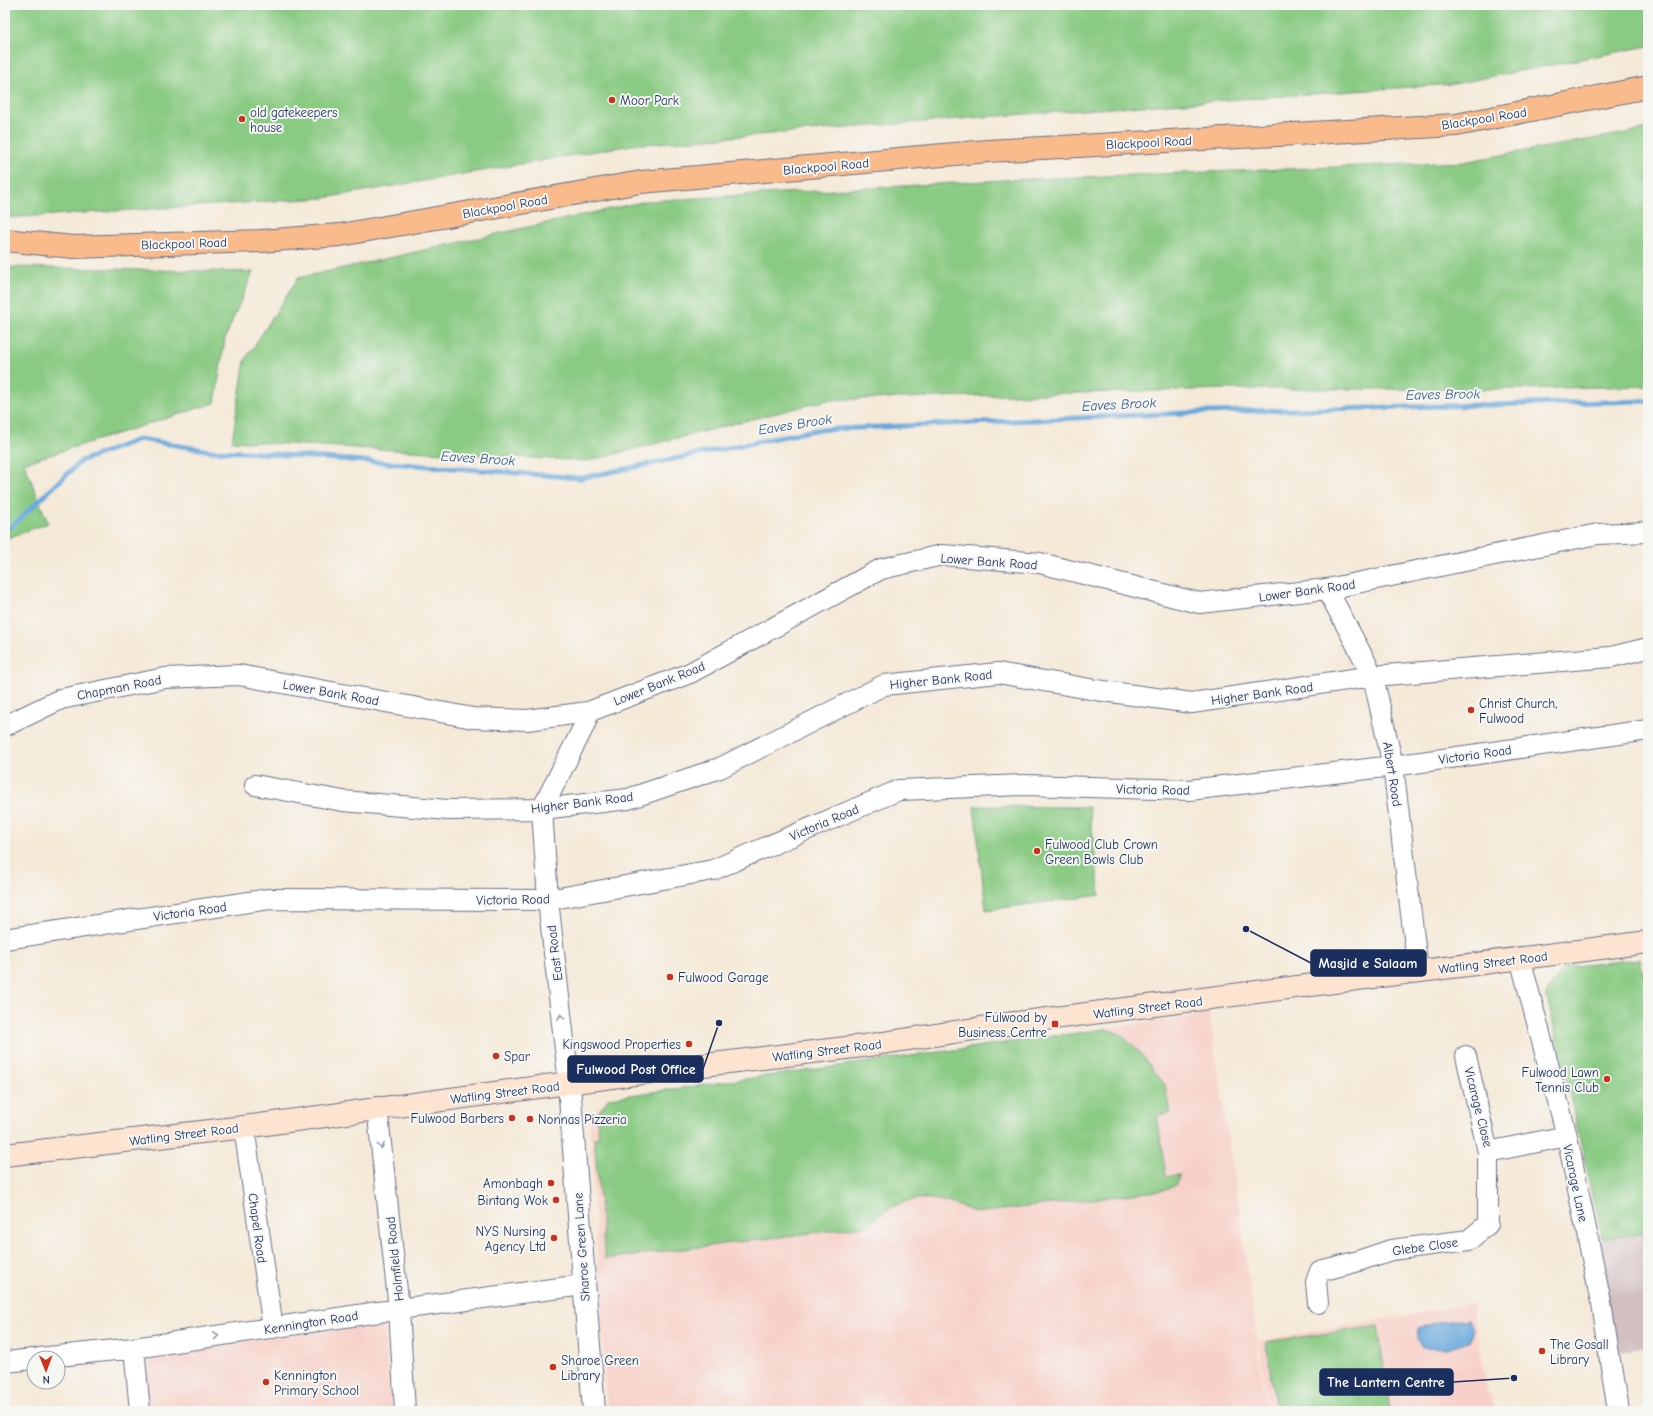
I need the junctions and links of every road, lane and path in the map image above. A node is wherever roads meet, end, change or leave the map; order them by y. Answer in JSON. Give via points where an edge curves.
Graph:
{"nodes":[{"id":1,"x":1648,"y":87,"type":"edge"},
{"id":2,"x":5,"y":240,"type":"edge"},
{"id":3,"x":1648,"y":532,"type":"edge"},
{"id":4,"x":1327,"y":589,"type":"junction"},
{"id":5,"x":1648,"y":648,"type":"edge"},
{"id":6,"x":239,"y":675,"type":"joint"},
{"id":7,"x":1373,"y":676,"type":"junction"},
{"id":8,"x":588,"y":712,"type":"junction"},
{"id":9,"x":5,"y":726,"type":"edge"},
{"id":10,"x":1648,"y":730,"type":"edge"},
{"id":11,"x":1393,"y":766,"type":"junction"},
{"id":12,"x":255,"y":785,"type":"dead end"},
{"id":13,"x":542,"y":809,"type":"junction"},
{"id":14,"x":548,"y":900,"type":"junction"},
{"id":15,"x":5,"y":938,"type":"edge"},
{"id":16,"x":1648,"y":942,"type":"edge"},
{"id":17,"x":1520,"y":958,"type":"junction"},
{"id":18,"x":1418,"y":971,"type":"junction"},
{"id":19,"x":1466,"y":1056,"type":"dead end"},
{"id":20,"x":569,"y":1084,"type":"junction"},
{"id":21,"x":377,"y":1107,"type":"junction"},
{"id":22,"x":244,"y":1127,"type":"junction"},
{"id":23,"x":1567,"y":1136,"type":"junction"},
{"id":24,"x":1488,"y":1152,"type":"junction"},
{"id":25,"x":5,"y":1155,"type":"edge"},
{"id":26,"x":584,"y":1285,"type":"junction"},
{"id":27,"x":1318,"y":1303,"type":"dead end"},
{"id":28,"x":399,"y":1309,"type":"junction"},
{"id":29,"x":273,"y":1328,"type":"junction"},
{"id":30,"x":134,"y":1348,"type":"junction"},
{"id":31,"x":66,"y":1355,"type":"edge"},
{"id":32,"x":26,"y":1359,"type":"edge"},
{"id":33,"x":5,"y":1362,"type":"edge"},
{"id":34,"x":140,"y":1411,"type":"edge"},
{"id":35,"x":405,"y":1411,"type":"edge"},
{"id":36,"x":594,"y":1411,"type":"edge"},
{"id":37,"x":1618,"y":1411,"type":"edge"}],
"edges":[{"from":1,"to":2,"type":"highway","name":"Blackpool Road","via":[[1456,125],[988,151],[641,182],[340,235],[261,241],[73,247]]},
{"from":3,"to":4,"type":"street","name":"Lower Bank Road","via":[[1598,534]]},
{"from":4,"to":7,"type":"street","name":"Albert Road"},
{"from":4,"to":8,"type":"street","name":"Lower Bank Road","via":[[1199,603],[1040,564],[942,555],[881,569],[690,673]]},
{"from":5,"to":7,"type":"street","name":"Higher Bank Road","via":[[1611,657]]},
{"from":6,"to":8,"type":"street","name":"Lower Bank Road","via":[[473,718],[527,720]]},
{"from":6,"to":9,"type":"street","name":"Chapman Road","via":[[165,678],[61,699]]},
{"from":7,"to":11,"type":"street","name":"Albert Road"},
{"from":7,"to":13,"type":"street","name":"Higher Bank Road","via":[[1192,703],[998,673],[884,685],[720,768],[628,799]]},
{"from":8,"to":13,"type":"street","via":[[586,722]]},
{"from":10,"to":11,"type":"street","name":"Victoria Road"},
{"from":11,"to":14,"type":"street","name":"Victoria Road","via":[[1189,790],[1025,785],[899,790],[713,870]]},
{"from":11,"to":18,"type":"street","name":"Albert Road"},
{"from":12,"to":13,"type":"street","name":"Higher Bank Road","via":[[344,801],[448,810]]},
{"from":13,"to":14,"type":"street","name":"East Road"},
{"from":14,"to":15,"type":"street","name":"Victoria Road","via":[[269,899]]},
{"from":20,"to":14,"type":"street","name":"East Road","one_way":true},
{"from":16,"to":17,"type":"main road","name":"Watling Street Road"},
{"from":17,"to":18,"type":"main road","name":"Watling Street Road"},
{"from":17,"to":23,"type":"street","name":"Vicarage Lane"},
{"from":18,"to":20,"type":"main road","name":"Watling Street Road"},
{"from":19,"to":24,"type":"street","name":"Vicarage Close"},
{"from":20,"to":21,"type":"main road","name":"Watling Street Road"},
{"from":20,"to":26,"type":"street","name":"Sharoe Green Lane"},
{"from":21,"to":22,"type":"main road","name":"Watling Street Road"},
{"from":21,"to":28,"type":"street","name":"Holmfield Road","one_way":true},
{"from":22,"to":25,"type":"main road","name":"Watling Street Road"},
{"from":22,"to":29,"type":"street","name":"Chapel Road"},
{"from":23,"to":24,"type":"street","name":"Vicarage Close"},
{"from":23,"to":37,"type":"street","name":"Vicarage Lane","via":[[1600,1297]]},
{"from":24,"to":27,"type":"street","name":"Glebe Close","via":[[1488,1224],[1469,1240],[1391,1250],[1320,1270],[1316,1282]]},
{"from":26,"to":28,"type":"street","name":"Kennington Road"},
{"from":26,"to":36,"type":"street","name":"Sharoe Green Lane"},
{"from":28,"to":29,"type":"street","name":"Kennington Road"},
{"from":28,"to":35,"type":"street","name":"Holmfield Road"},
{"from":30,"to":29,"type":"street","name":"Kennington Road","one_way":true},
{"from":30,"to":31,"type":"street","name":"Kennington Road"},
{"from":30,"to":34,"type":"street"},
{"from":32,"to":33,"type":"street"}]}
